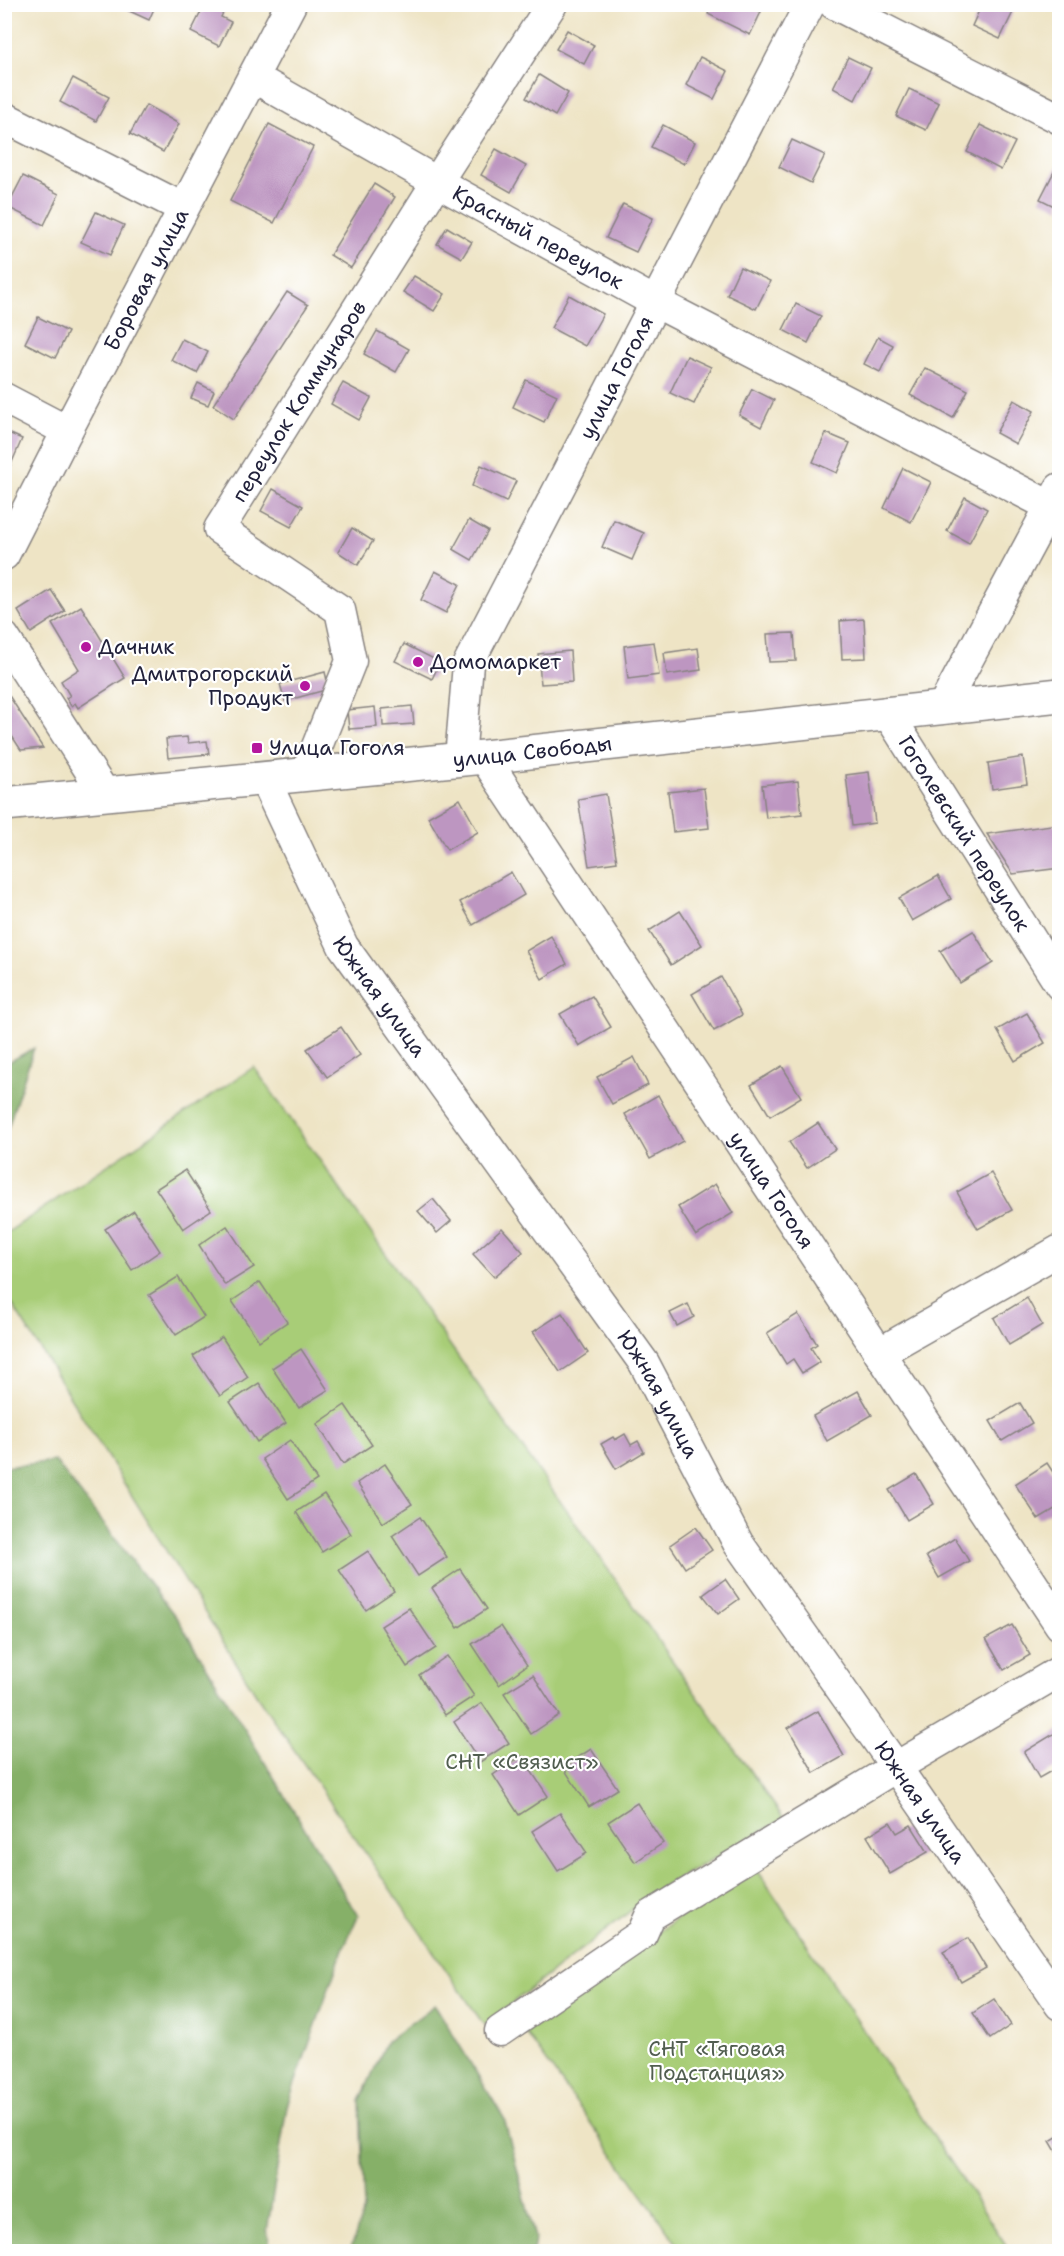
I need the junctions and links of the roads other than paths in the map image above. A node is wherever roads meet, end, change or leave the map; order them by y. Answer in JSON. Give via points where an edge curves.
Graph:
{"nodes":[{"id":1,"x":552,"y":4,"type":"edge"},
{"id":2,"x":810,"y":4,"type":"edge"},
{"id":3,"x":834,"y":4,"type":"edge"},
{"id":4,"x":282,"y":8,"type":"edge"},
{"id":5,"x":253,"y":77,"type":"junction"},
{"id":6,"x":4,"y":117,"type":"edge"},
{"id":7,"x":1059,"y":120,"type":"edge"},
{"id":8,"x":437,"y":182,"type":"junction"},
{"id":9,"x":183,"y":208,"type":"junction"},
{"id":10,"x":655,"y":302,"type":"junction"},
{"id":11,"x":4,"y":398,"type":"edge"},
{"id":12,"x":67,"y":431,"type":"junction"},
{"id":13,"x":1055,"y":497,"type":"edge"},
{"id":14,"x":4,"y":555,"type":"edge"},
{"id":15,"x":4,"y":637,"type":"edge"},
{"id":16,"x":1059,"y":695,"type":"edge"},
{"id":17,"x":943,"y":706,"type":"junction"},
{"id":18,"x":887,"y":712,"type":"junction"},
{"id":19,"x":472,"y":758,"type":"junction"},
{"id":20,"x":306,"y":774,"type":"junction"},
{"id":21,"x":264,"y":778,"type":"junction"},
{"id":22,"x":105,"y":794,"type":"junction"},
{"id":23,"x":4,"y":804,"type":"edge"},
{"id":24,"x":1059,"y":985,"type":"edge"},
{"id":25,"x":1059,"y":1250,"type":"edge"},
{"id":26,"x":879,"y":1353,"type":"junction"},
{"id":27,"x":1059,"y":1625,"type":"edge"},
{"id":28,"x":1059,"y":1671,"type":"edge"},
{"id":29,"x":896,"y":1767,"type":"junction"},
{"id":30,"x":1059,"y":2005,"type":"edge"},
{"id":31,"x":500,"y":2031,"type":"dead end"}],
"edges":[{"from":1,"to":8,"type":"street","name":"переулок Коммунаров"},
{"from":2,"to":10,"type":"street","name":"улица Гоголя"},
{"from":3,"to":7,"type":"street"},
{"from":4,"to":5,"type":"street","name":"Боровая улица"},
{"from":5,"to":8,"type":"street","name":"Красный переулок"},
{"from":5,"to":9,"type":"street","name":"Боровая улица"},
{"from":6,"to":9,"type":"street"},
{"from":8,"to":10,"type":"street","name":"Красный переулок"},
{"from":8,"to":20,"type":"street","name":"переулок Коммунаров","via":[[219,529],[340,610],[351,661]]},
{"from":9,"to":12,"type":"street","name":"Боровая улица"},
{"from":10,"to":13,"type":"street","name":"Красный переулок"},
{"from":10,"to":19,"type":"street","name":"улица Гоголя","via":[[468,663]]},
{"from":11,"to":12,"type":"street"},
{"from":12,"to":14,"type":"street","name":"Боровая улица"},
{"from":13,"to":17,"type":"street"},
{"from":15,"to":22,"type":"street"},
{"from":16,"to":17,"type":"main road","name":"улица Свободы"},
{"from":17,"to":18,"type":"main road","name":"улица Свободы"},
{"from":18,"to":19,"type":"main road","name":"улица Свободы"},
{"from":18,"to":24,"type":"street","name":"Гоголевский переулок"},
{"from":19,"to":20,"type":"main road","name":"улица Свободы"},
{"from":19,"to":26,"type":"street","name":"улица Гоголя"},
{"from":20,"to":21,"type":"main road","name":"улица Свободы"},
{"from":21,"to":22,"type":"main road","name":"улица Свободы"},
{"from":21,"to":29,"type":"street","name":"Южная улица","via":[[343,946],[644,1363],[738,1543]]},
{"from":22,"to":23,"type":"main road","name":"улица Свободы"},
{"from":25,"to":26,"type":"street"},
{"from":26,"to":27,"type":"street","name":"улица Гоголя"},
{"from":28,"to":29,"type":"street"},
{"from":29,"to":30,"type":"street","name":"Южная улица"},
{"from":29,"to":31,"type":"street","via":[[650,1916],[642,1934]]}]}
